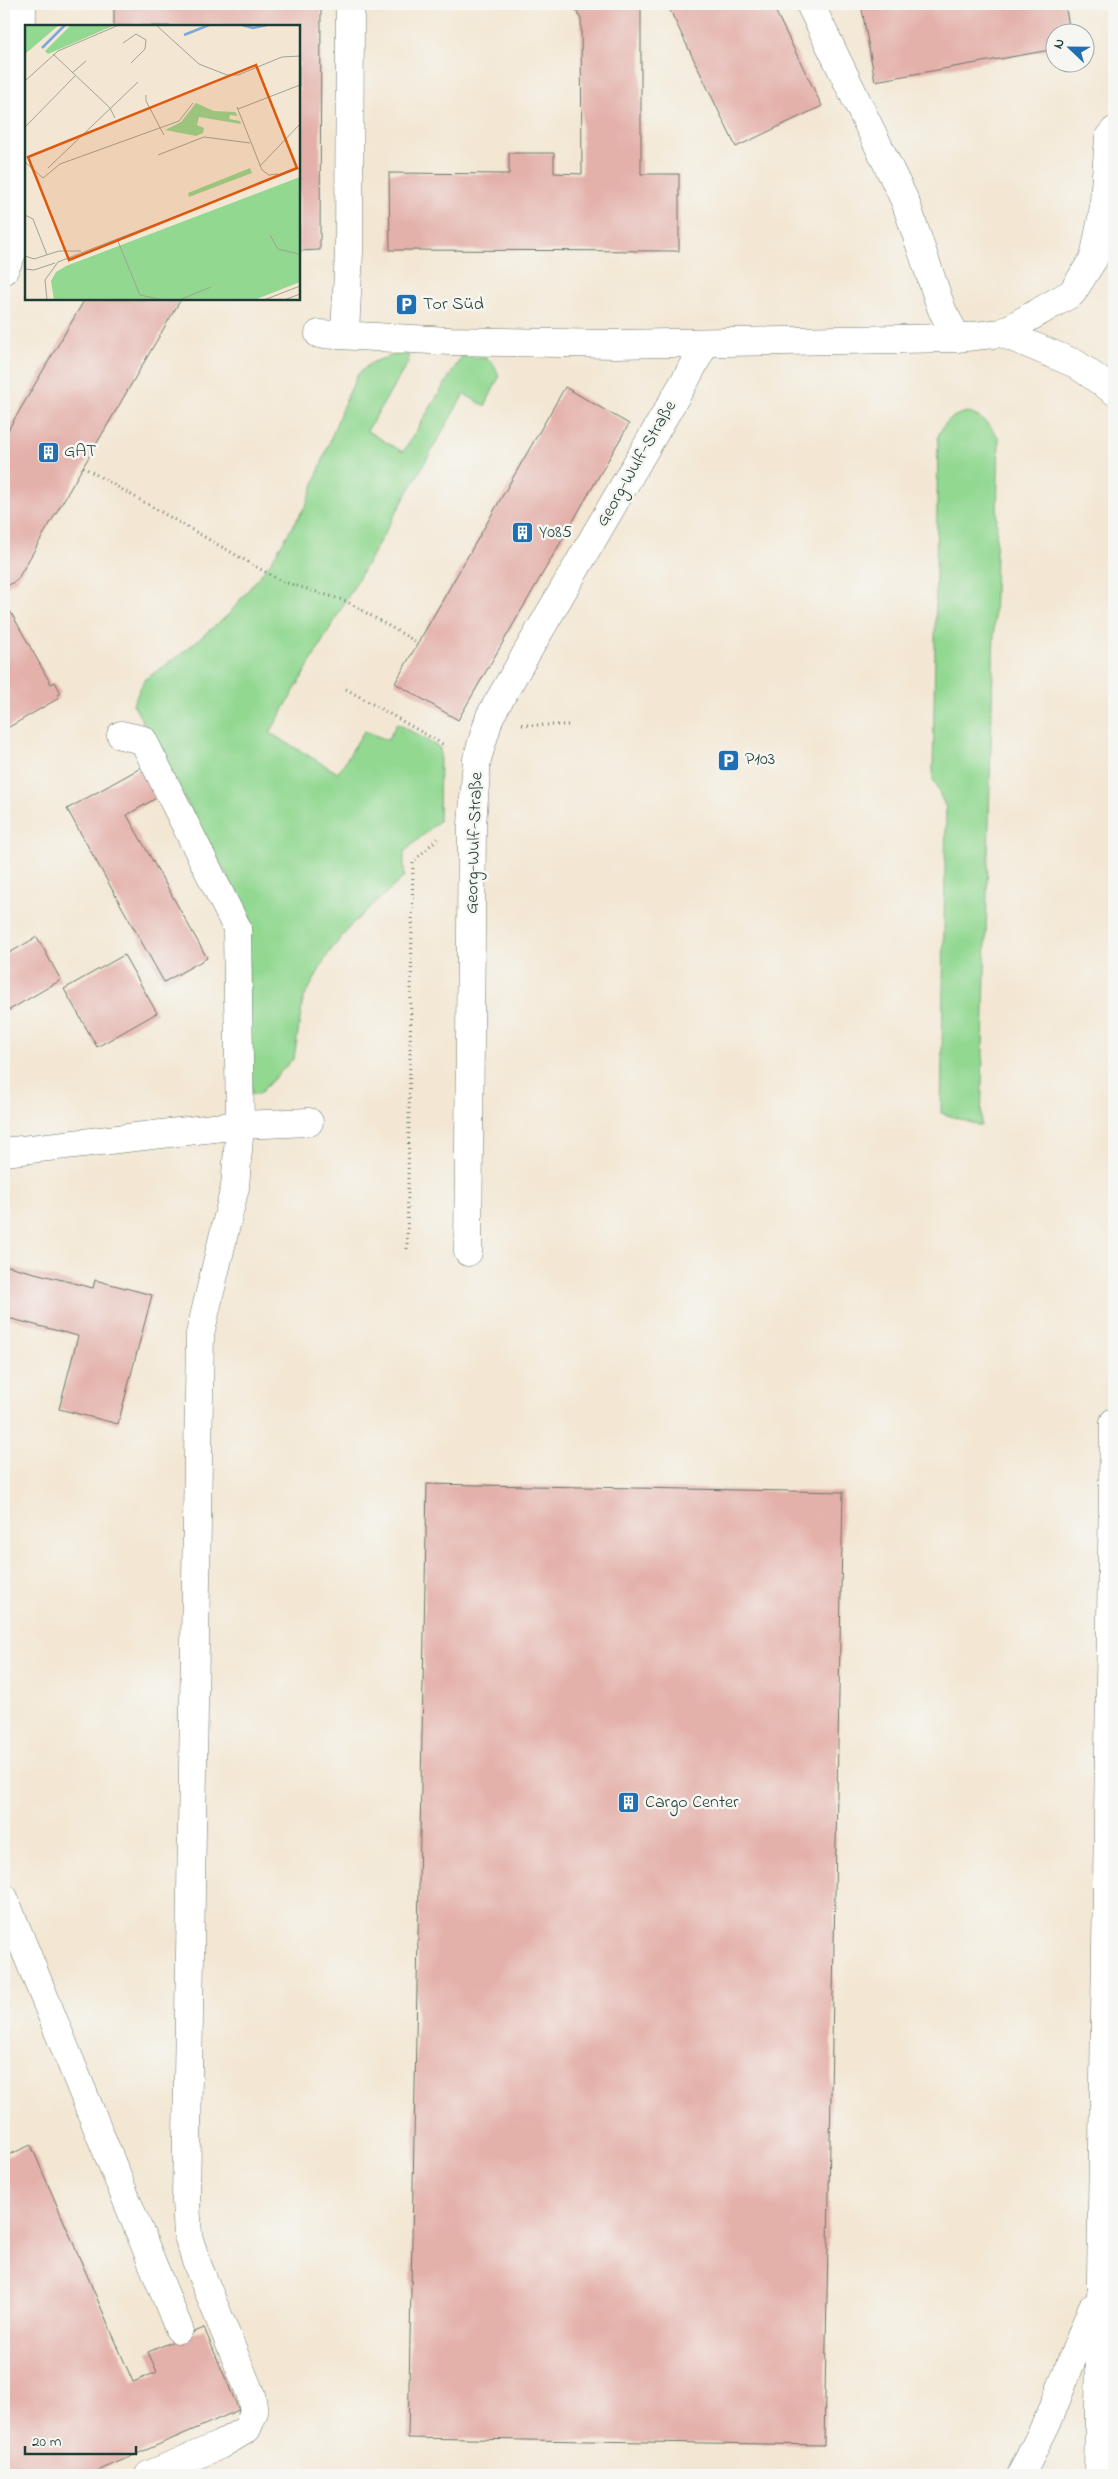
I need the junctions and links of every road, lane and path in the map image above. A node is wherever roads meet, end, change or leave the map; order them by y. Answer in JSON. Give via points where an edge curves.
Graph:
{"nodes":[{"id":1,"x":22,"y":4,"type":"edge"},
{"id":2,"x":350,"y":4,"type":"edge"},
{"id":3,"x":810,"y":4,"type":"edge"},
{"id":4,"x":1114,"y":131,"type":"edge"},
{"id":5,"x":4,"y":270,"type":"edge"},
{"id":6,"x":1002,"y":333,"type":"junction"},
{"id":7,"x":956,"y":338,"type":"junction"},
{"id":8,"x":705,"y":343,"type":"junction"},
{"id":9,"x":1114,"y":391,"type":"edge"},
{"id":10,"x":84,"y":468,"type":"dead end"},
{"id":11,"x":418,"y":642,"type":"dead end"},
{"id":12,"x":346,"y":689,"type":"dead end"},
{"id":13,"x":519,"y":725,"type":"dead end"},
{"id":14,"x":568,"y":725,"type":"dead end"},
{"id":15,"x":121,"y":734,"type":"dead end"},
{"id":16,"x":448,"y":748,"type":"dead end"},
{"id":17,"x":441,"y":835,"type":"dead end"},
{"id":18,"x":309,"y":1122,"type":"dead end"},
{"id":19,"x":240,"y":1125,"type":"junction"},
{"id":20,"x":4,"y":1152,"type":"edge"},
{"id":21,"x":407,"y":1249,"type":"dead end"},
{"id":22,"x":468,"y":1252,"type":"dead end"},
{"id":23,"x":1114,"y":1422,"type":"edge"},
{"id":24,"x":4,"y":1898,"type":"edge"},
{"id":25,"x":1110,"y":1952,"type":"edge"},
{"id":26,"x":1099,"y":2288,"type":"junction"},
{"id":27,"x":179,"y":2329,"type":"dead end"},
{"id":28,"x":149,"y":2475,"type":"edge"},
{"id":29,"x":1021,"y":2475,"type":"edge"},
{"id":30,"x":1098,"y":2475,"type":"edge"}],
"edges":[{"from":1,"to":5,"type":"street","via":[[20,204],[13,250]]},
{"from":2,"to":8,"type":"street","via":[[349,251],[332,334],[459,341]]},
{"from":3,"to":7,"type":"street","via":[[905,201],[942,310]]},
{"from":4,"to":6,"type":"street","via":[[1109,137],[1103,213],[1094,258],[1072,293]]},
{"from":6,"to":7,"type":"street"},
{"from":6,"to":9,"type":"street","via":[[1076,364]]},
{"from":7,"to":8,"type":"street"},
{"from":8,"to":22,"type":"street","name":"Georg-Wulf-Straße","via":[[490,716],[477,759],[472,825]]},
{"from":10,"to":11,"type":"path","via":[[281,581],[346,601]]},
{"from":12,"to":16,"type":"path"},
{"from":13,"to":14,"type":"path"},
{"from":15,"to":19,"type":"street","via":[[142,740],[237,928]]},
{"from":17,"to":21,"type":"path","via":[[413,862]]},
{"from":18,"to":19,"type":"street"},
{"from":19,"to":20,"type":"street"},
{"from":19,"to":28,"type":"street","via":[[235,1188],[200,1334],[186,2201],[188,2236],[194,2255],[251,2395],[254,2412],[247,2430]]},
{"from":23,"to":25,"type":"street"},
{"from":24,"to":27,"type":"street"},
{"from":25,"to":26,"type":"street"},
{"from":26,"to":29,"type":"street","via":[[1050,2416]]},
{"from":26,"to":30,"type":"street"}]}
